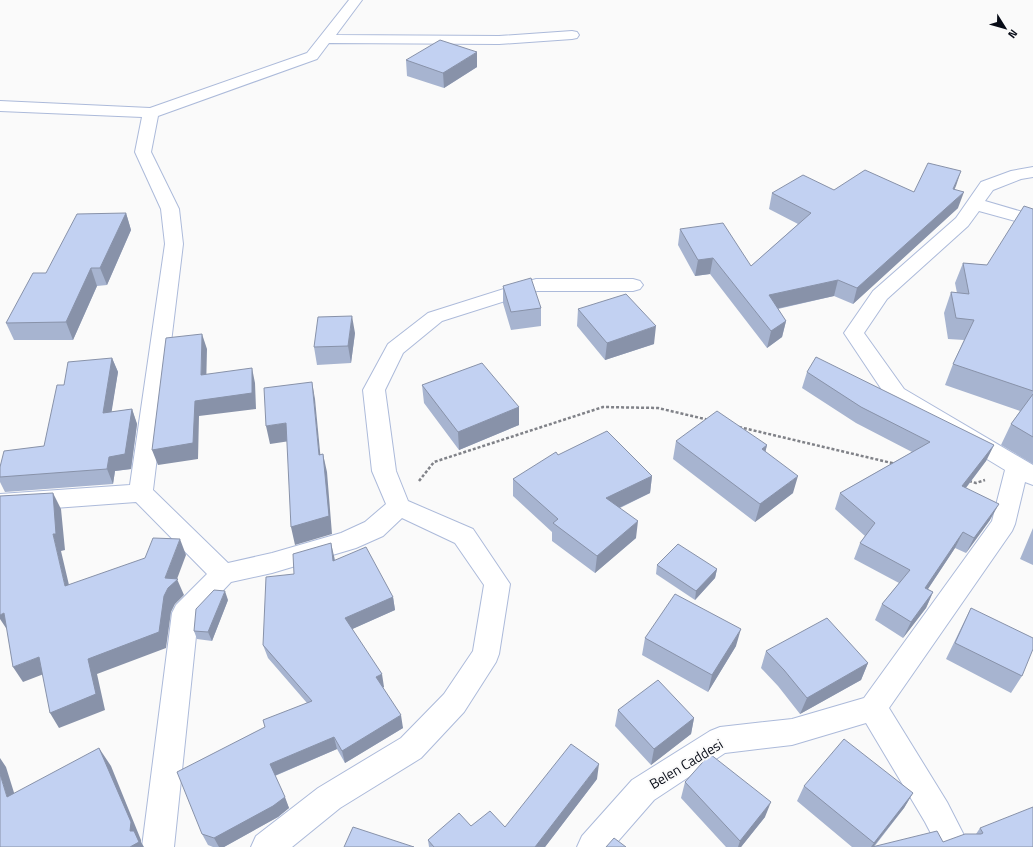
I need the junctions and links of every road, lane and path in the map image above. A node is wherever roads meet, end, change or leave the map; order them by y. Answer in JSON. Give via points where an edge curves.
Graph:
{"nodes":[{"id":1,"x":356,"y":0,"type":"edge"},
{"id":2,"x":572,"y":35,"type":"dead end"},
{"id":3,"x":325,"y":39,"type":"junction"},
{"id":4,"x":0,"y":106,"type":"edge"},
{"id":5,"x":151,"y":113,"type":"junction"},
{"id":6,"x":1033,"y":172,"type":"edge"},
{"id":7,"x":975,"y":204,"type":"junction"},
{"id":8,"x":1033,"y":221,"type":"edge"},
{"id":9,"x":633,"y":285,"type":"dead end"},
{"id":10,"x":712,"y":421,"type":"edge"},
{"id":11,"x":735,"y":426,"type":"edge"},
{"id":12,"x":898,"y":465,"type":"edge"},
{"id":13,"x":1025,"y":472,"type":"edge"},
{"id":14,"x":968,"y":481,"type":"edge"},
{"id":15,"x":141,"y":493,"type":"junction"},
{"id":16,"x":0,"y":503,"type":"edge"},
{"id":17,"x":399,"y":507,"type":"junction"},
{"id":18,"x":223,"y":574,"type":"junction"},
{"id":19,"x":873,"y":708,"type":"junction"},
{"id":20,"x":158,"y":847,"type":"edge"},
{"id":21,"x":267,"y":847,"type":"edge"},
{"id":22,"x":593,"y":847,"type":"edge"},
{"id":23,"x":954,"y":847,"type":"edge"}],
"edges":[{"from":1,"to":3,"type":"street"},
{"from":2,"to":3,"type":"street","via":[[499,40]]},
{"from":3,"to":5,"type":"street","via":[[312,56]]},
{"from":4,"to":5,"type":"street"},
{"from":5,"to":15,"type":"street","via":[[143,152],[170,209],[174,244]]},
{"from":6,"to":7,"type":"street","via":[[987,186]]},
{"from":7,"to":8,"type":"street"},
{"from":7,"to":13,"type":"street","via":[[962,222],[880,295],[854,333],[896,394]]},
{"from":9,"to":17,"type":"street","via":[[536,285],[435,317],[395,349],[374,390],[384,471]]},
{"from":10,"to":17,"type":"path","via":[[658,408],[603,407],[434,462]]},
{"from":11,"to":12,"type":"path"},
{"from":13,"to":14,"type":"path","via":[[976,483]]},
{"from":13,"to":19,"type":"street","via":[[1003,524]]},
{"from":15,"to":16,"type":"street"},
{"from":15,"to":18,"type":"street"},
{"from":17,"to":18,"type":"street","via":[[374,529],[347,541]]},
{"from":17,"to":21,"type":"street","via":[[464,536],[497,584],[486,654],[454,703],[411,748],[329,798]]},
{"from":18,"to":20,"type":"street","via":[[185,613]]},
{"from":19,"to":22,"type":"street","name":"Belen Caddesi","via":[[792,732],[720,740],[643,790]]},
{"from":19,"to":23,"type":"street","via":[[936,812]]}]}
